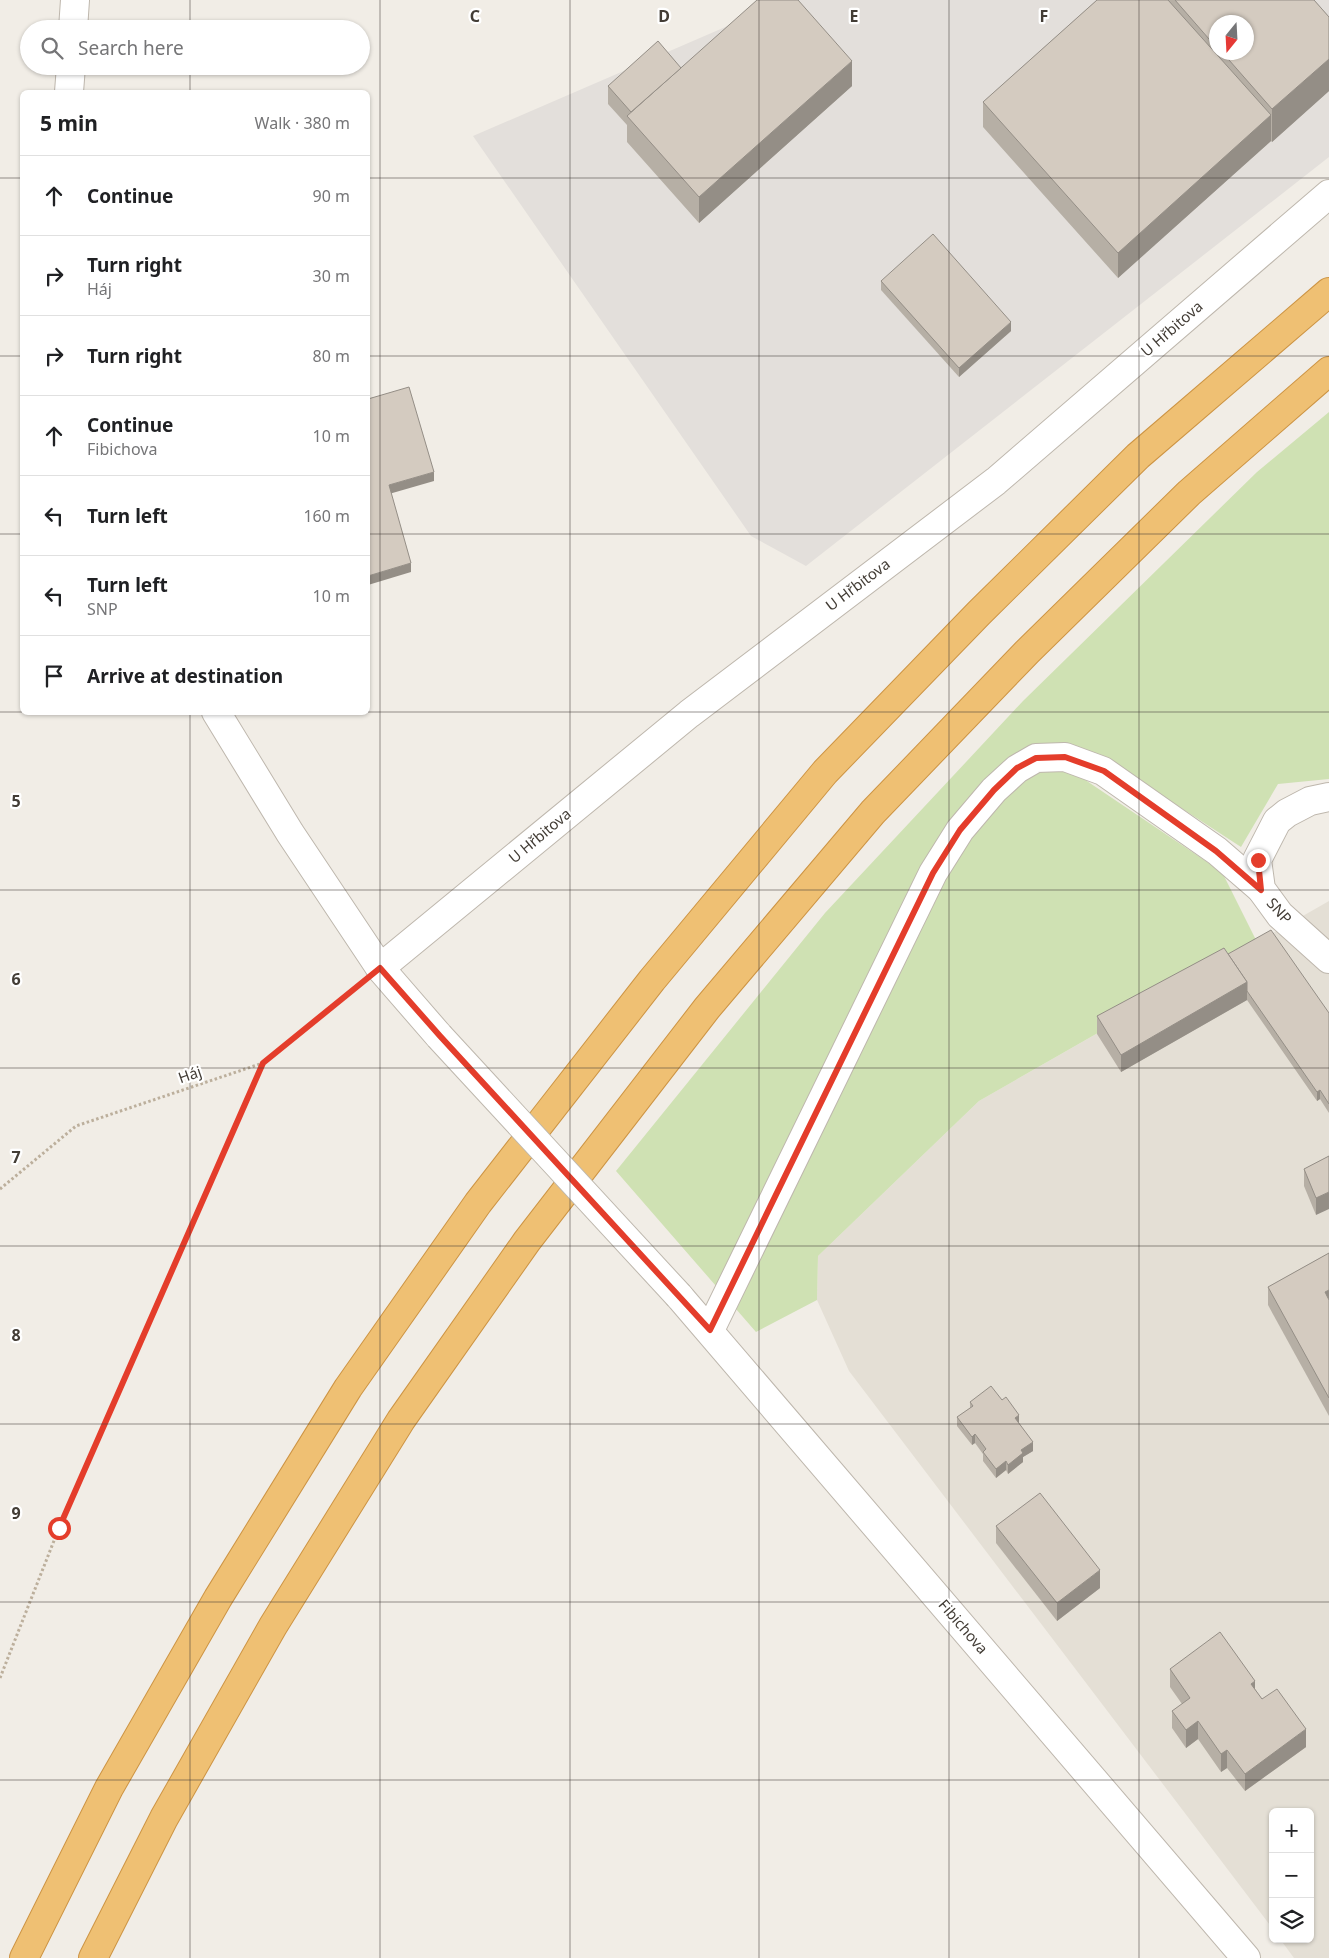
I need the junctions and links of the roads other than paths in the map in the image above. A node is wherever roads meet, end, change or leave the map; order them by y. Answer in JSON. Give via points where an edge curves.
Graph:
{"nodes":[{"id":1,"x":75,"y":0,"type":"edge"},
{"id":2,"x":74,"y":20,"type":"edge"},
{"id":3,"x":70,"y":75,"type":"edge"},
{"id":4,"x":69,"y":90,"type":"edge"},
{"id":5,"x":1329,"y":194,"type":"edge"},
{"id":6,"x":1329,"y":292,"type":"edge"},
{"id":7,"x":1329,"y":371,"type":"edge"},
{"id":8,"x":218,"y":715,"type":"edge"},
{"id":9,"x":1329,"y":797,"type":"edge"},
{"id":10,"x":1261,"y":890,"type":"junction"},
{"id":11,"x":1329,"y":959,"type":"edge"},
{"id":12,"x":380,"y":968,"type":"junction"},
{"id":13,"x":710,"y":1330,"type":"junction"},
{"id":14,"x":24,"y":1958,"type":"edge"},
{"id":15,"x":92,"y":1958,"type":"edge"},
{"id":16,"x":1246,"y":1958,"type":"edge"}],
"edges":[{"from":1,"to":2,"type":"street"},
{"from":3,"to":4,"type":"street"},
{"from":5,"to":12,"type":"street","name":"U Hřbitova","via":[[996,481],[689,714]]},
{"from":6,"to":14,"type":"highway","via":[[1138,456],[979,613],[825,772],[652,980],[478,1204],[348,1388],[218,1598],[109,1788]]},
{"from":7,"to":15,"type":"highway","via":[[1189,493],[1026,652],[874,812],[707,1008],[527,1240],[400,1420],[273,1626],[164,1818]]},
{"from":8,"to":12,"type":"street","name":"Fibichova","via":[[290,833]]},
{"from":9,"to":10,"type":"street","name":"SNP","via":[[1310,801],[1277,821],[1258,860]]},
{"from":10,"to":11,"type":"street","name":"SNP","via":[[1280,915]]},
{"from":10,"to":13,"type":"street","via":[[1216,851],[1104,771],[1065,757],[1036,758],[1017,768],[960,830],[933,873]]},
{"from":12,"to":13,"type":"street","name":"Fibichova","bridge":true},
{"from":13,"to":16,"type":"street","name":"Fibichova"}]}
